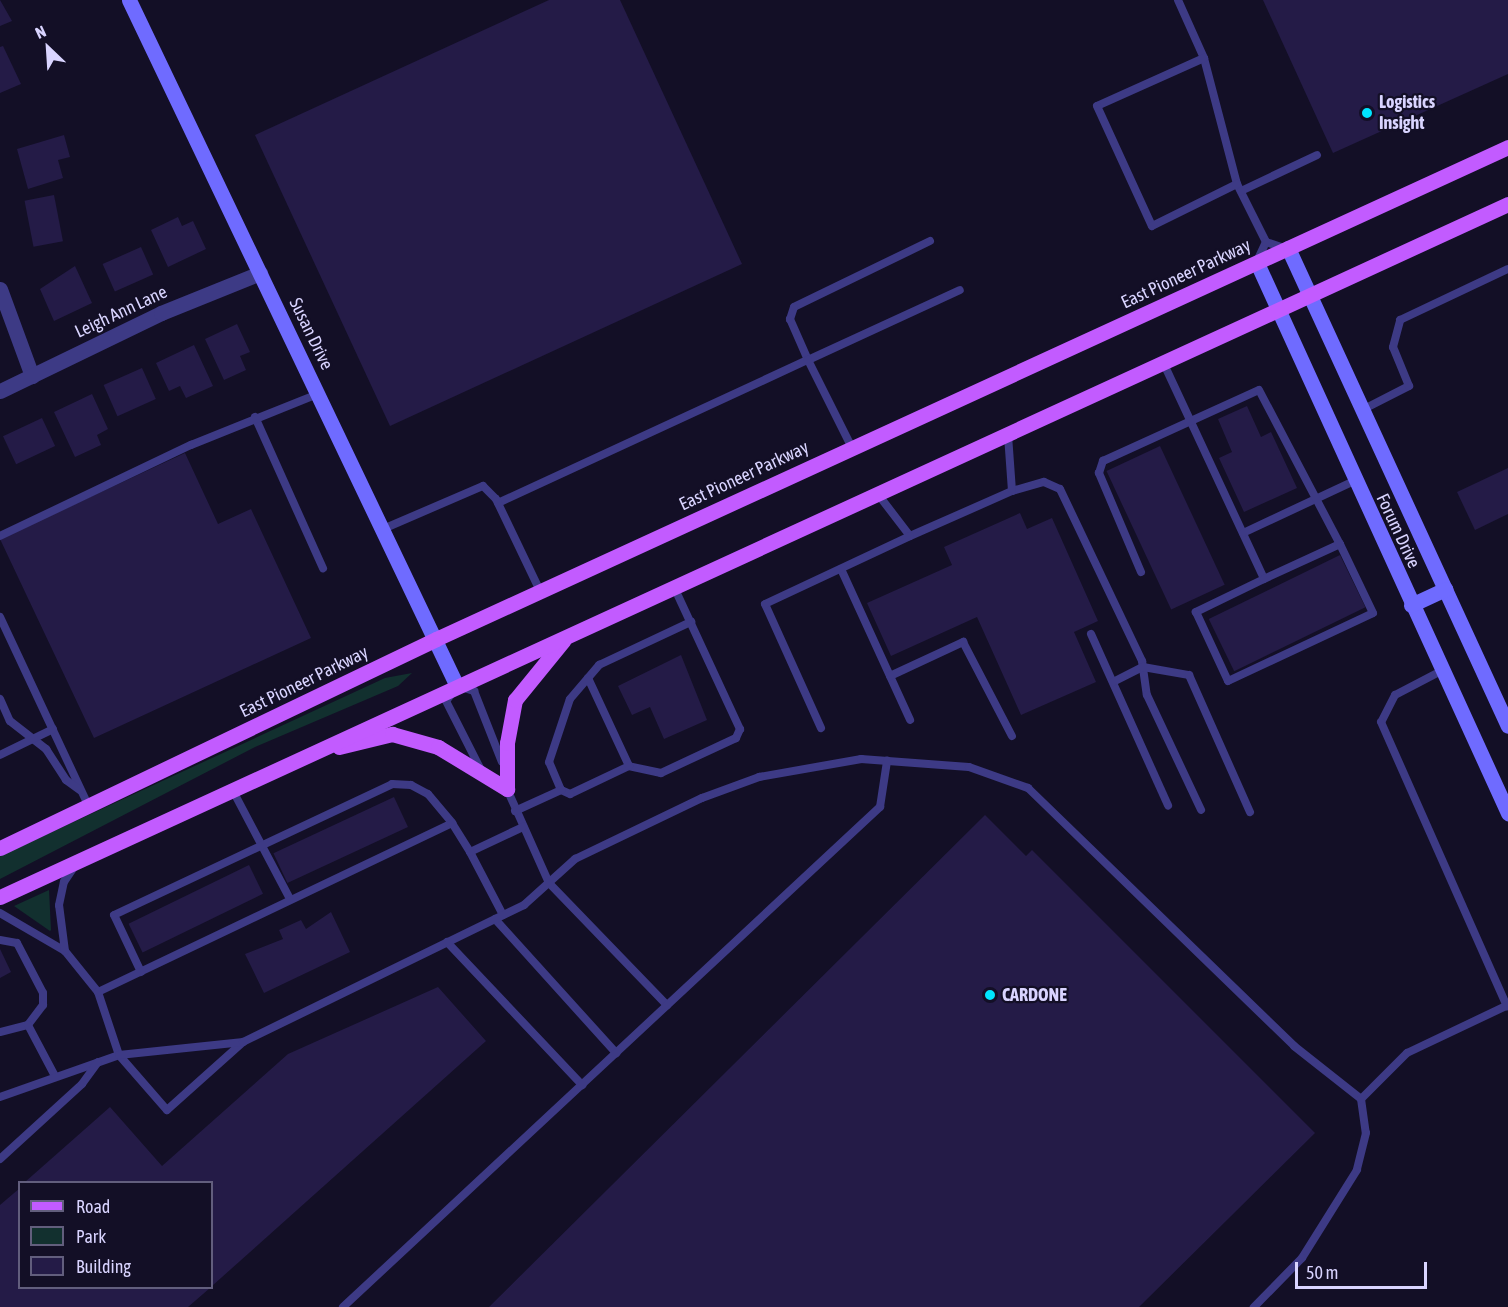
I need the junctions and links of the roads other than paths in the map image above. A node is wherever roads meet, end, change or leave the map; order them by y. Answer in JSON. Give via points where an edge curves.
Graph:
{"nodes":[{"id":1,"x":129,"y":0,"type":"edge"},
{"id":2,"x":1178,"y":0,"type":"edge"},
{"id":3,"x":1204,"y":58,"type":"junction"},
{"id":4,"x":1508,"y":147,"type":"edge"},
{"id":5,"x":1317,"y":155,"type":"dead end"},
{"id":6,"x":1239,"y":187,"type":"junction"},
{"id":7,"x":1508,"y":204,"type":"edge"},
{"id":8,"x":930,"y":241,"type":"dead end"},
{"id":9,"x":1266,"y":242,"type":"junction"},
{"id":10,"x":1288,"y":248,"type":"junction"},
{"id":11,"x":1257,"y":263,"type":"junction"},
{"id":12,"x":1508,"y":269,"type":"edge"},
{"id":13,"x":260,"y":273,"type":"junction"},
{"id":14,"x":0,"y":289,"type":"edge"},
{"id":15,"x":960,"y":290,"type":"dead end"},
{"id":16,"x":1309,"y":294,"type":"junction"},
{"id":17,"x":1278,"y":308,"type":"junction"},
{"id":18,"x":808,"y":360,"type":"junction"},
{"id":19,"x":1163,"y":362,"type":"junction"},
{"id":20,"x":32,"y":376,"type":"junction"},
{"id":21,"x":0,"y":391,"type":"edge"},
{"id":22,"x":318,"y":394,"type":"junction"},
{"id":23,"x":1362,"y":410,"type":"junction"},
{"id":24,"x":255,"y":417,"type":"junction"},
{"id":25,"x":1191,"y":420,"type":"junction"},
{"id":26,"x":1008,"y":435,"type":"junction"},
{"id":27,"x":852,"y":448,"type":"junction"},
{"id":28,"x":1354,"y":481,"type":"junction"},
{"id":29,"x":1012,"y":491,"type":"junction"},
{"id":30,"x":877,"y":494,"type":"junction"},
{"id":31,"x":1314,"y":501,"type":"junction"},
{"id":32,"x":498,"y":503,"type":"junction"},
{"id":33,"x":383,"y":529,"type":"junction"},
{"id":34,"x":1243,"y":533,"type":"junction"},
{"id":35,"x":0,"y":536,"type":"edge"},
{"id":36,"x":910,"y":536,"type":"junction"},
{"id":37,"x":1340,"y":544,"type":"junction"},
{"id":38,"x":322,"y":568,"type":"dead end"},
{"id":39,"x":842,"y":569,"type":"junction"},
{"id":40,"x":1141,"y":572,"type":"dead end"},
{"id":41,"x":1264,"y":579,"type":"junction"},
{"id":42,"x":674,"y":585,"type":"junction"},
{"id":43,"x":1445,"y":589,"type":"junction"},
{"id":44,"x":540,"y":591,"type":"junction"},
{"id":45,"x":1411,"y":605,"type":"junction"},
{"id":46,"x":0,"y":617,"type":"edge"},
{"id":47,"x":690,"y":622,"type":"junction"},
{"id":48,"x":572,"y":633,"type":"junction"},
{"id":49,"x":1091,"y":634,"type":"dead end"},
{"id":50,"x":436,"y":639,"type":"junction"},
{"id":51,"x":1143,"y":667,"type":"junction"},
{"id":52,"x":1443,"y":670,"type":"junction"},
{"id":53,"x":890,"y":676,"type":"junction"},
{"id":54,"x":588,"y":678,"type":"junction"},
{"id":55,"x":1113,"y":682,"type":"junction"},
{"id":56,"x":457,"y":686,"type":"junction"},
{"id":57,"x":0,"y":699,"type":"edge"},
{"id":58,"x":910,"y":720,"type":"dead end"},
{"id":59,"x":1508,"y":726,"type":"edge"},
{"id":60,"x":820,"y":728,"type":"dead end"},
{"id":61,"x":53,"y":729,"type":"junction"},
{"id":62,"x":1012,"y":736,"type":"dead end"},
{"id":63,"x":31,"y":740,"type":"junction"},
{"id":64,"x":0,"y":754,"type":"edge"},
{"id":65,"x":298,"y":758,"type":"junction"},
{"id":66,"x":887,"y":761,"type":"junction"},
{"id":67,"x":629,"y":766,"type":"junction"},
{"id":68,"x":232,"y":788,"type":"junction"},
{"id":69,"x":507,"y":789,"type":"junction"},
{"id":70,"x":561,"y":790,"type":"junction"},
{"id":71,"x":81,"y":791,"type":"junction"},
{"id":72,"x":1168,"y":804,"type":"dead end"},
{"id":73,"x":88,"y":807,"type":"junction"},
{"id":74,"x":1201,"y":810,"type":"dead end"},
{"id":75,"x":515,"y":811,"type":"junction"},
{"id":76,"x":1250,"y":812,"type":"dead end"},
{"id":77,"x":1508,"y":813,"type":"edge"},
{"id":78,"x":452,"y":823,"type":"junction"},
{"id":79,"x":523,"y":827,"type":"junction"},
{"id":80,"x":262,"y":846,"type":"junction"},
{"id":81,"x":0,"y":848,"type":"edge"},
{"id":82,"x":470,"y":852,"type":"junction"},
{"id":83,"x":78,"y":861,"type":"junction"},
{"id":84,"x":549,"y":883,"type":"junction"},
{"id":85,"x":0,"y":897,"type":"edge"},
{"id":86,"x":290,"y":899,"type":"junction"},
{"id":87,"x":0,"y":913,"type":"edge"},
{"id":88,"x":499,"y":917,"type":"junction"},
{"id":89,"x":0,"y":940,"type":"edge"},
{"id":90,"x":447,"y":942,"type":"junction"},
{"id":91,"x":65,"y":951,"type":"junction"},
{"id":92,"x":141,"y":972,"type":"junction"},
{"id":93,"x":98,"y":992,"type":"junction"},
{"id":94,"x":668,"y":1005,"type":"junction"},
{"id":95,"x":1507,"y":1005,"type":"edge"},
{"id":96,"x":28,"y":1025,"type":"junction"},
{"id":97,"x":0,"y":1032,"type":"edge"},
{"id":98,"x":243,"y":1042,"type":"junction"},
{"id":99,"x":616,"y":1053,"type":"junction"},
{"id":100,"x":119,"y":1055,"type":"junction"},
{"id":101,"x":98,"y":1062,"type":"junction"},
{"id":102,"x":55,"y":1076,"type":"junction"},
{"id":103,"x":582,"y":1085,"type":"junction"},
{"id":104,"x":0,"y":1097,"type":"edge"},
{"id":105,"x":1361,"y":1099,"type":"junction"},
{"id":106,"x":0,"y":1158,"type":"edge"},
{"id":107,"x":344,"y":1307,"type":"edge"},
{"id":108,"x":1254,"y":1307,"type":"edge"}],
"edges":[{"from":1,"to":13,"type":"street","name":"Susan Drive"},
{"from":2,"to":3,"type":"lane"},
{"from":3,"to":6,"type":"lane"},
{"from":3,"to":6,"type":"lane","via":[[1098,106],[1152,226]]},
{"from":4,"to":10,"type":"main road","name":"East Pioneer Parkway"},
{"from":5,"to":6,"type":"lane"},
{"from":6,"to":9,"type":"lane"},
{"from":7,"to":16,"type":"main road"},
{"from":8,"to":18,"type":"lane","via":[[794,307],[790,319]]},
{"from":9,"to":10,"type":"lane"},
{"from":9,"to":11,"type":"lane"},
{"from":10,"to":11,"type":"main road","name":"East Pioneer Parkway"},
{"from":10,"to":16,"type":"street","name":"Forum Drive"},
{"from":11,"to":17,"type":"street","name":"Forum Drive"},
{"from":11,"to":27,"type":"main road","name":"East Pioneer Parkway"},
{"from":12,"to":23,"type":"lane","via":[[1400,320],[1393,347],[1409,386]]},
{"from":13,"to":20,"type":"street","name":"Leigh Ann Lane"},
{"from":13,"to":22,"type":"street","name":"Susan Drive"},
{"from":14,"to":20,"type":"street"},
{"from":15,"to":18,"type":"lane"},
{"from":16,"to":17,"type":"main road"},
{"from":16,"to":23,"type":"street","name":"Forum Drive"},
{"from":17,"to":19,"type":"main road"},
{"from":17,"to":28,"type":"street","name":"Forum Drive"},
{"from":18,"to":27,"type":"lane"},
{"from":18,"to":32,"type":"lane"},
{"from":19,"to":25,"type":"lane"},
{"from":19,"to":26,"type":"main road"},
{"from":20,"to":21,"type":"street","name":"Leigh Ann Lane"},
{"from":22,"to":24,"type":"lane"},
{"from":22,"to":33,"type":"street","name":"Susan Drive"},
{"from":23,"to":43,"type":"street","name":"Forum Drive"},
{"from":24,"to":35,"type":"lane"},
{"from":24,"to":38,"type":"lane"},
{"from":25,"to":31,"type":"lane","via":[[1259,390]]},
{"from":25,"to":34,"type":"lane"},
{"from":25,"to":40,"type":"lane","via":[[1103,460],[1099,473]]},
{"from":26,"to":29,"type":"lane"},
{"from":26,"to":30,"type":"main road"},
{"from":27,"to":44,"type":"main road","name":"East Pioneer Parkway"},
{"from":28,"to":31,"type":"lane"},
{"from":28,"to":45,"type":"street","name":"Forum Drive"},
{"from":29,"to":36,"type":"lane"},
{"from":29,"to":51,"type":"lane","via":[[1044,482],[1060,489]]},
{"from":30,"to":36,"type":"lane"},
{"from":30,"to":42,"type":"main road"},
{"from":31,"to":34,"type":"lane"},
{"from":31,"to":37,"type":"lane","via":[[1323,506]]},
{"from":32,"to":33,"type":"lane","via":[[483,486]]},
{"from":32,"to":44,"type":"lane"},
{"from":33,"to":50,"type":"street","name":"Susan Drive"},
{"from":34,"to":41,"type":"lane"},
{"from":36,"to":39,"type":"lane"},
{"from":37,"to":41,"type":"lane"},
{"from":37,"to":41,"type":"lane","via":[[1373,613],[1228,681],[1196,612]]},
{"from":39,"to":53,"type":"lane"},
{"from":39,"to":60,"type":"lane","via":[[765,604]]},
{"from":42,"to":47,"type":"lane"},
{"from":42,"to":48,"type":"main road"},
{"from":43,"to":45,"type":"street"},
{"from":43,"to":59,"type":"street","name":"Forum Drive"},
{"from":44,"to":50,"type":"main road","name":"East Pioneer Parkway"},
{"from":45,"to":52,"type":"street","name":"Forum Drive"},
{"from":46,"to":61,"type":"lane"},
{"from":47,"to":54,"type":"lane","via":[[599,665]]},
{"from":47,"to":67,"type":"lane","via":[[740,729],[736,738],[661,773]]},
{"from":48,"to":56,"type":"main road"},
{"from":48,"to":69,"type":"main road","via":[[538,666],[515,700],[507,743]]},
{"from":49,"to":55,"type":"lane"},
{"from":50,"to":56,"type":"street","name":"Susan Drive"},
{"from":50,"to":73,"type":"main road","name":"East Pioneer Parkway"},
{"from":51,"to":55,"type":"lane"},
{"from":51,"to":74,"type":"lane","via":[[1147,695]]},
{"from":51,"to":76,"type":"lane","via":[[1189,675]]},
{"from":52,"to":77,"type":"street","name":"Forum Drive"},
{"from":52,"to":95,"type":"lane","via":[[1395,695],[1381,722]]},
{"from":53,"to":58,"type":"lane"},
{"from":53,"to":62,"type":"lane","via":[[963,642]]},
{"from":54,"to":67,"type":"lane"},
{"from":54,"to":70,"type":"lane","via":[[570,699],[549,762]]},
{"from":55,"to":72,"type":"lane"},
{"from":56,"to":65,"type":"main road"},
{"from":56,"to":69,"type":"lane","via":[[474,691],[502,758]]},
{"from":56,"to":69,"type":"lane","via":[[446,701],[473,757]]},
{"from":57,"to":63,"type":"lane","via":[[10,721]]},
{"from":61,"to":63,"type":"lane"},
{"from":61,"to":71,"type":"lane"},
{"from":63,"to":64,"type":"lane"},
{"from":63,"to":71,"type":"lane","via":[[46,749],[66,780]]},
{"from":65,"to":68,"type":"main road"},
{"from":65,"to":69,"type":"main road","via":[[392,734],[438,747]]},
{"from":66,"to":84,"type":"lane","via":[[861,759],[750,780],[575,859]]},
{"from":66,"to":94,"type":"lane","via":[[880,807]]},
{"from":66,"to":105,"type":"lane","via":[[969,767],[1028,788],[1294,1046]]},
{"from":67,"to":70,"type":"lane","via":[[570,794]]},
{"from":68,"to":80,"type":"lane"},
{"from":68,"to":83,"type":"main road"},
{"from":69,"to":75,"type":"lane"},
{"from":70,"to":75,"type":"lane"},
{"from":71,"to":73,"type":"lane"},
{"from":73,"to":81,"type":"main road","name":"East Pioneer Parkway"},
{"from":75,"to":79,"type":"lane"},
{"from":78,"to":80,"type":"lane","via":[[428,794],[411,785],[392,784]]},
{"from":78,"to":82,"type":"lane"},
{"from":78,"to":86,"type":"lane"},
{"from":79,"to":82,"type":"lane"},
{"from":79,"to":84,"type":"lane"},
{"from":80,"to":86,"type":"lane"},
{"from":80,"to":92,"type":"lane","via":[[114,915]]},
{"from":82,"to":88,"type":"lane"},
{"from":83,"to":85,"type":"main road"},
{"from":83,"to":91,"type":"lane","via":[[64,882],[59,905]]},
{"from":84,"to":88,"type":"lane"},
{"from":84,"to":94,"type":"lane"},
{"from":86,"to":92,"type":"lane"},
{"from":87,"to":91,"type":"lane"},
{"from":88,"to":90,"type":"lane"},
{"from":88,"to":99,"type":"lane"},
{"from":89,"to":96,"type":"lane","via":[[17,943],[43,993],[43,1005]]},
{"from":90,"to":98,"type":"lane"},
{"from":90,"to":103,"type":"lane"},
{"from":91,"to":93,"type":"lane"},
{"from":92,"to":93,"type":"lane"},
{"from":93,"to":100,"type":"lane"},
{"from":94,"to":99,"type":"lane"},
{"from":95,"to":105,"type":"lane","via":[[1407,1053]]},
{"from":96,"to":97,"type":"lane"},
{"from":96,"to":102,"type":"lane"},
{"from":98,"to":100,"type":"lane"},
{"from":98,"to":100,"type":"lane","via":[[167,1110]]},
{"from":99,"to":103,"type":"lane"},
{"from":100,"to":101,"type":"lane"},
{"from":101,"to":102,"type":"lane"},
{"from":101,"to":106,"type":"lane","via":[[82,1084]]},
{"from":102,"to":104,"type":"lane"},
{"from":103,"to":107,"type":"lane"},
{"from":105,"to":108,"type":"lane","via":[[1366,1133],[1357,1170],[1302,1258]]}]}
